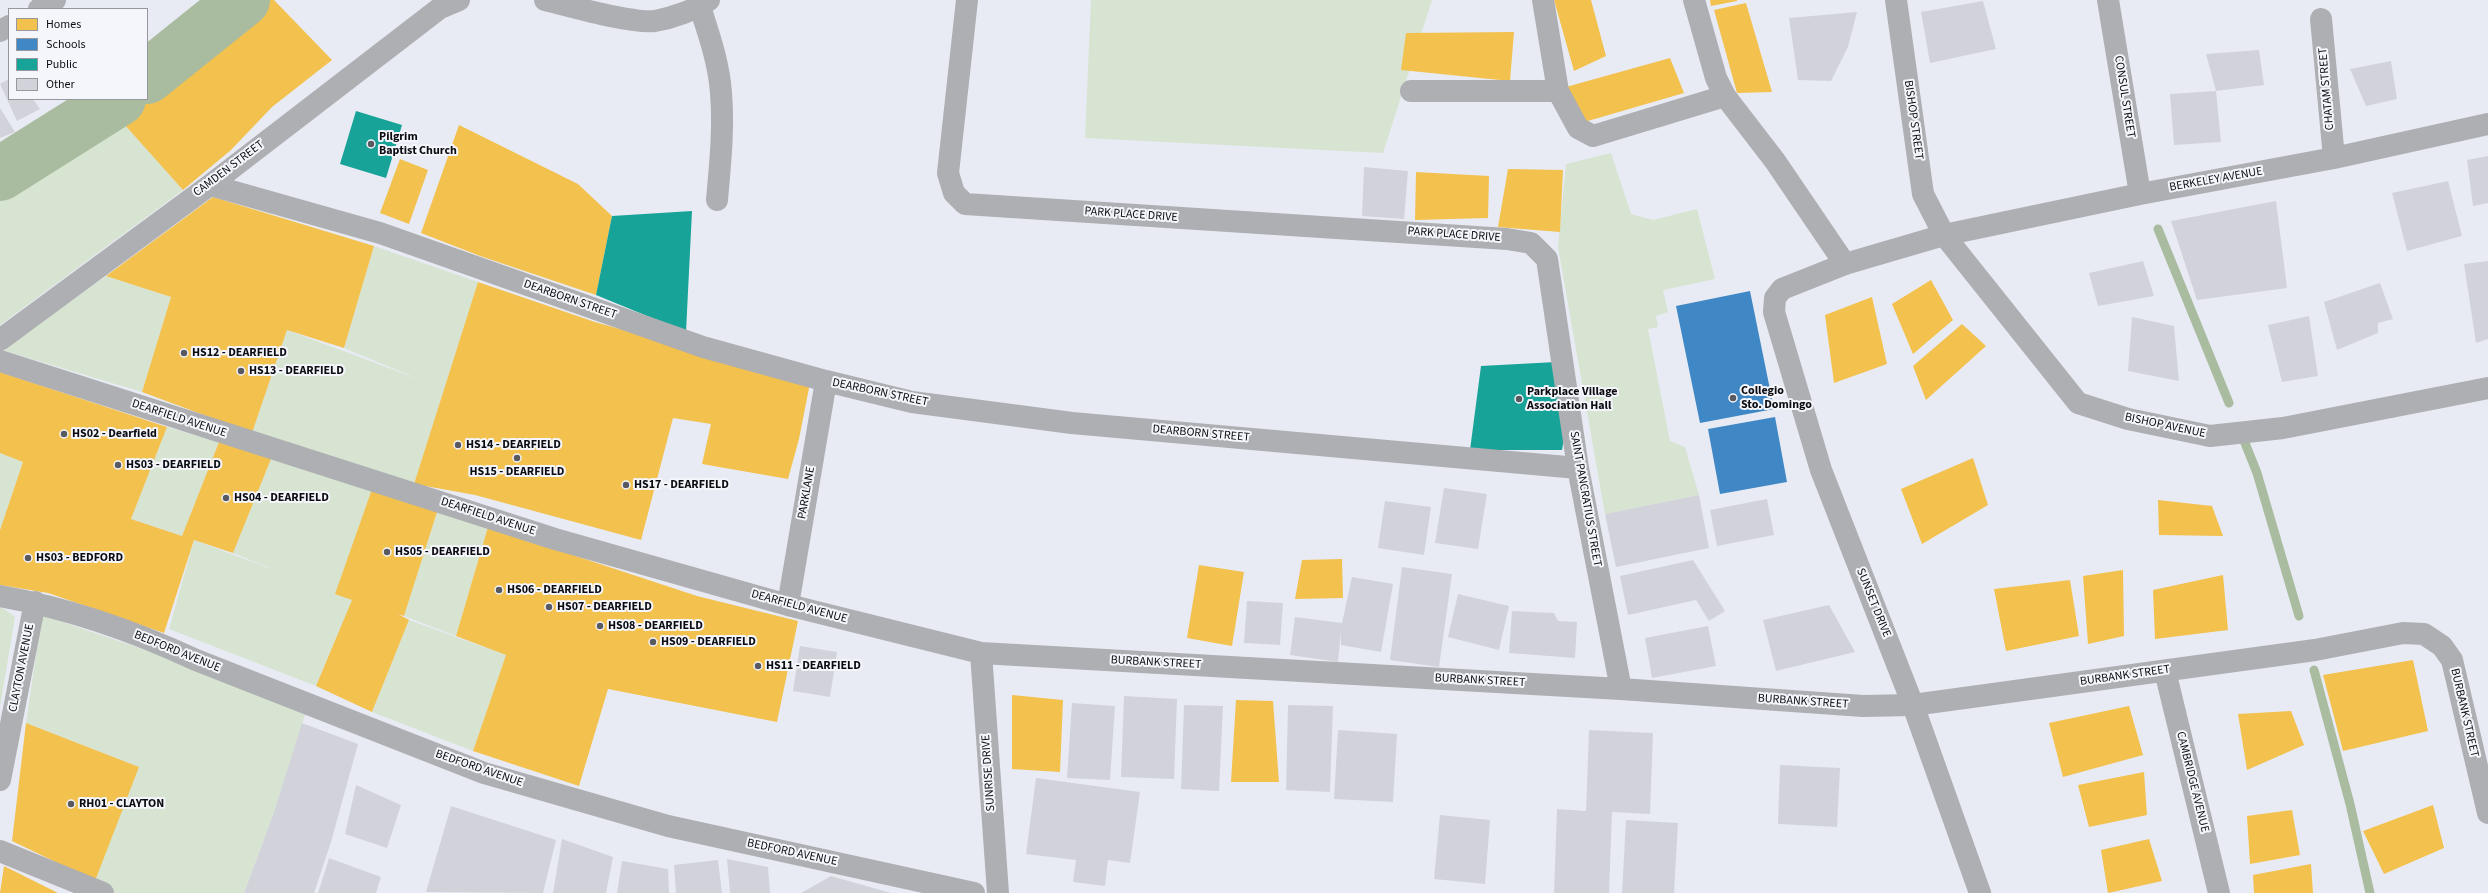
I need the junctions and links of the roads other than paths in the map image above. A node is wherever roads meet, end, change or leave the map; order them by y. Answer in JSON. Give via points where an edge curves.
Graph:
{"nodes":[{"id":1,"x":55,"y":0,"type":"edge"},
{"id":2,"x":459,"y":0,"type":"edge"},
{"id":3,"x":545,"y":0,"type":"edge"},
{"id":4,"x":967,"y":0,"type":"edge"},
{"id":5,"x":1543,"y":0,"type":"edge"},
{"id":6,"x":1694,"y":0,"type":"edge"},
{"id":7,"x":1896,"y":0,"type":"edge"},
{"id":8,"x":2108,"y":0,"type":"edge"},
{"id":9,"x":705,"y":3,"type":"edge"},
{"id":10,"x":41,"y":8,"type":"edge"},
{"id":11,"x":2321,"y":19,"type":"dead end"},
{"id":12,"x":1411,"y":91,"type":"dead end"},
{"id":13,"x":1558,"y":91,"type":"junction"},
{"id":14,"x":1725,"y":96,"type":"junction"},
{"id":15,"x":2488,"y":124,"type":"edge"},
{"id":16,"x":2334,"y":158,"type":"junction"},
{"id":17,"x":210,"y":185,"type":"junction"},
{"id":18,"x":2140,"y":194,"type":"junction"},
{"id":19,"x":717,"y":200,"type":"dead end"},
{"id":20,"x":1944,"y":235,"type":"junction"},
{"id":21,"x":1507,"y":239,"type":"joint"},
{"id":22,"x":1845,"y":264,"type":"junction"},
{"id":23,"x":1774,"y":312,"type":"joint"},
{"id":24,"x":0,"y":340,"type":"edge"},
{"id":25,"x":0,"y":361,"type":"edge"},
{"id":26,"x":826,"y":382,"type":"junction"},
{"id":27,"x":2488,"y":388,"type":"edge"},
{"id":28,"x":1578,"y":468,"type":"junction"},
{"id":29,"x":0,"y":596,"type":"edge"},
{"id":30,"x":35,"y":602,"type":"junction"},
{"id":31,"x":788,"y":605,"type":"junction"},
{"id":32,"x":981,"y":653,"type":"junction"},
{"id":33,"x":2165,"y":671,"type":"junction"},
{"id":34,"x":1620,"y":689,"type":"junction"},
{"id":35,"x":1913,"y":705,"type":"junction"},
{"id":36,"x":0,"y":780,"type":"edge"},
{"id":37,"x":2488,"y":813,"type":"edge"},
{"id":38,"x":0,"y":851,"type":"edge"},
{"id":39,"x":103,"y":893,"type":"edge"},
{"id":40,"x":974,"y":893,"type":"edge"},
{"id":41,"x":998,"y":893,"type":"edge"},
{"id":42,"x":1980,"y":893,"type":"edge"},
{"id":43,"x":2219,"y":893,"type":"edge"}],
"edges":[{"from":1,"to":10,"type":"street"},
{"from":2,"to":17,"type":"street","name":"CAMDEN STREET","via":[[440,8]]},
{"from":3,"to":9,"type":"street","via":[[628,19],[654,21]]},
{"from":4,"to":21,"type":"street","name":"PARK PLACE DRIVE","via":[[948,174],[954,194],[965,204]]},
{"from":5,"to":13,"type":"street"},
{"from":6,"to":14,"type":"street","via":[[1716,78]]},
{"from":7,"to":20,"type":"street","name":"BISHOP STREET","via":[[1923,194]]},
{"from":8,"to":18,"type":"street","name":"CONSUL STREET"},
{"from":9,"to":19,"type":"street","via":[[721,92],[722,135]]},
{"from":11,"to":16,"type":"street","name":"CHATAM STREET"},
{"from":12,"to":13,"type":"street"},
{"from":13,"to":14,"type":"street","via":[[1578,128],[1593,136]]},
{"from":14,"to":22,"type":"street","via":[[1776,161]]},
{"from":15,"to":16,"type":"street","name":"BERKELEY AVENUE"},
{"from":16,"to":18,"type":"street","name":"BERKELEY AVENUE"},
{"from":17,"to":24,"type":"street","name":"CAMDEN STREET"},
{"from":17,"to":26,"type":"street","name":"DEARBORN STREET","via":[[380,233],[703,347]]},
{"from":18,"to":20,"type":"street","name":"BERKELEY AVENUE"},
{"from":20,"to":22,"type":"street","name":"BERKELEY AVENUE"},
{"from":20,"to":27,"type":"street","name":"BISHOP AVENUE","via":[[2078,403],[2128,419],[2210,436],[2283,428]]},
{"from":21,"to":28,"type":"street","name":"SAINT PANCRATIUS STREET","via":[[1531,243],[1547,259]]},
{"from":22,"to":23,"type":"street","name":"BERKELEY AVENUE","via":[[1782,289],[1775,298]]},
{"from":23,"to":35,"type":"street","name":"SUNSET DRIVE","via":[[1821,470]]},
{"from":25,"to":31,"type":"street","name":"DEARFIELD AVENUE","via":[[555,539]]},
{"from":26,"to":28,"type":"street","name":"DEARBORN STREET","via":[[912,402],[1072,423]]},
{"from":26,"to":31,"type":"street","name":"PARKLANE"},
{"from":28,"to":34,"type":"street","name":"SAINT PANCRATIUS STREET"},
{"from":29,"to":30,"type":"street","name":"BEDFORD AVENUE"},
{"from":30,"to":36,"type":"street","name":"CLAYTON AVENUE"},
{"from":30,"to":40,"type":"street","name":"BEDFORD AVENUE","via":[[84,616],[162,644],[196,660],[484,773],[668,826]]},
{"from":31,"to":32,"type":"street","name":"DEARFIELD AVENUE"},
{"from":32,"to":34,"type":"street","name":"BURBANK STREET"},
{"from":32,"to":41,"type":"street","name":"SUNRISE DRIVE"},
{"from":33,"to":35,"type":"street","name":"BURBANK STREET"},
{"from":33,"to":37,"type":"street","name":"BURBANK STREET","via":[[2315,650],[2403,633],[2424,634],[2442,646],[2452,660]]},
{"from":33,"to":43,"type":"street","name":"CAMBRIDGE AVENUE"},
{"from":34,"to":35,"type":"street","name":"BURBANK STREET","via":[[1863,706]]},
{"from":35,"to":42,"type":"street","name":"SUNSET DRIVE"},
{"from":38,"to":39,"type":"street"}]}
